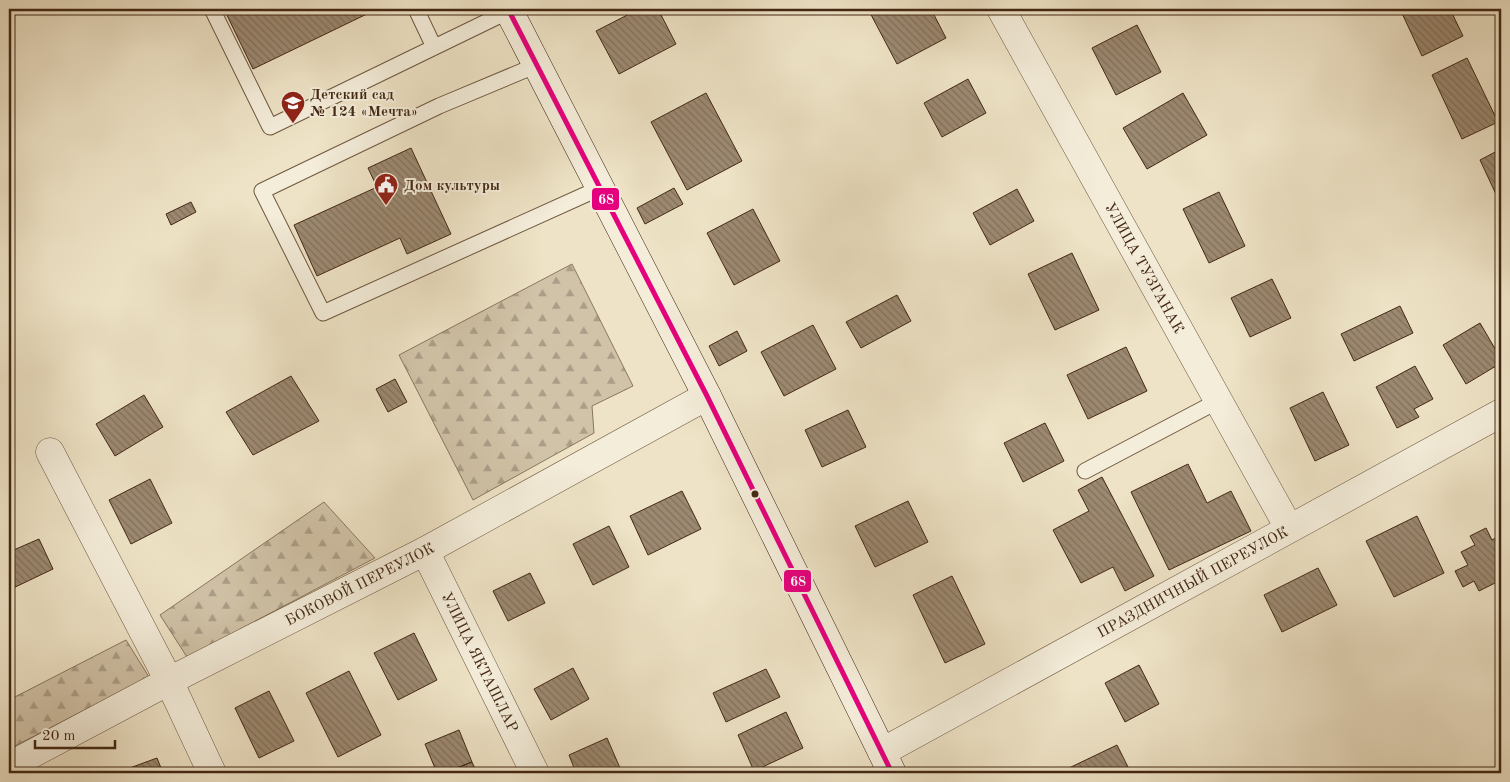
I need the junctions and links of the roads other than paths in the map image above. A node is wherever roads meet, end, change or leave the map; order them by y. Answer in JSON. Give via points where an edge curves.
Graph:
{"nodes":[{"id":1,"x":212,"y":9,"type":"edge"},
{"id":2,"x":416,"y":9,"type":"edge"},
{"id":3,"x":1001,"y":9,"type":"edge"},
{"id":4,"x":508,"y":10,"type":"edge"},
{"id":5,"x":434,"y":47,"type":"junction"},
{"id":6,"x":537,"y":64,"type":"junction"},
{"id":7,"x":600,"y":188,"type":"junction"},
{"id":8,"x":707,"y":396,"type":"junction"},
{"id":9,"x":1218,"y":401,"type":"junction"},
{"id":10,"x":1501,"y":412,"type":"edge"},
{"id":11,"x":50,"y":452,"type":"dead end"},
{"id":12,"x":1085,"y":471,"type":"dead end"},
{"id":13,"x":1289,"y":528,"type":"junction"},
{"id":14,"x":425,"y":551,"type":"junction"},
{"id":15,"x":169,"y":681,"type":"junction"},
{"id":16,"x":887,"y":762,"type":"edge"},
{"id":17,"x":9,"y":766,"type":"edge"},
{"id":18,"x":212,"y":773,"type":"edge"},
{"id":19,"x":535,"y":773,"type":"edge"}],
"edges":[{"from":1,"to":5,"type":"lane","via":[[270,127]]},
{"from":2,"to":5,"type":"lane"},
{"from":3,"to":9,"type":"street","name":"УЛИЦА ТУЗГАНАК"},
{"from":4,"to":5,"type":"lane"},
{"from":4,"to":6,"type":"street"},
{"from":6,"to":7,"type":"street"},
{"from":6,"to":7,"type":"lane","via":[[439,106],[262,191],[323,313]]},
{"from":7,"to":8,"type":"street"},
{"from":8,"to":14,"type":"street","name":"БОКОВОЙ ПЕРЕУЛОК"},
{"from":8,"to":16,"type":"street"},
{"from":9,"to":12,"type":"lane"},
{"from":9,"to":13,"type":"street","name":"УЛИЦА ТУЗГАНАК"},
{"from":10,"to":13,"type":"street","name":"ПРАЗДНИЧНЫЙ ПЕРЕУЛОК"},
{"from":11,"to":15,"type":"street"},
{"from":13,"to":16,"type":"street","name":"ПРАЗДНИЧНЫЙ ПЕРЕУЛОК"},
{"from":14,"to":15,"type":"street","name":"БОКОВОЙ ПЕРЕУЛОК"},
{"from":14,"to":19,"type":"street","name":"УЛИЦА ЯКТАШЛАР"},
{"from":15,"to":17,"type":"street","name":"БОКОВОЙ ПЕРЕУЛОК"},
{"from":15,"to":18,"type":"street"}]}
